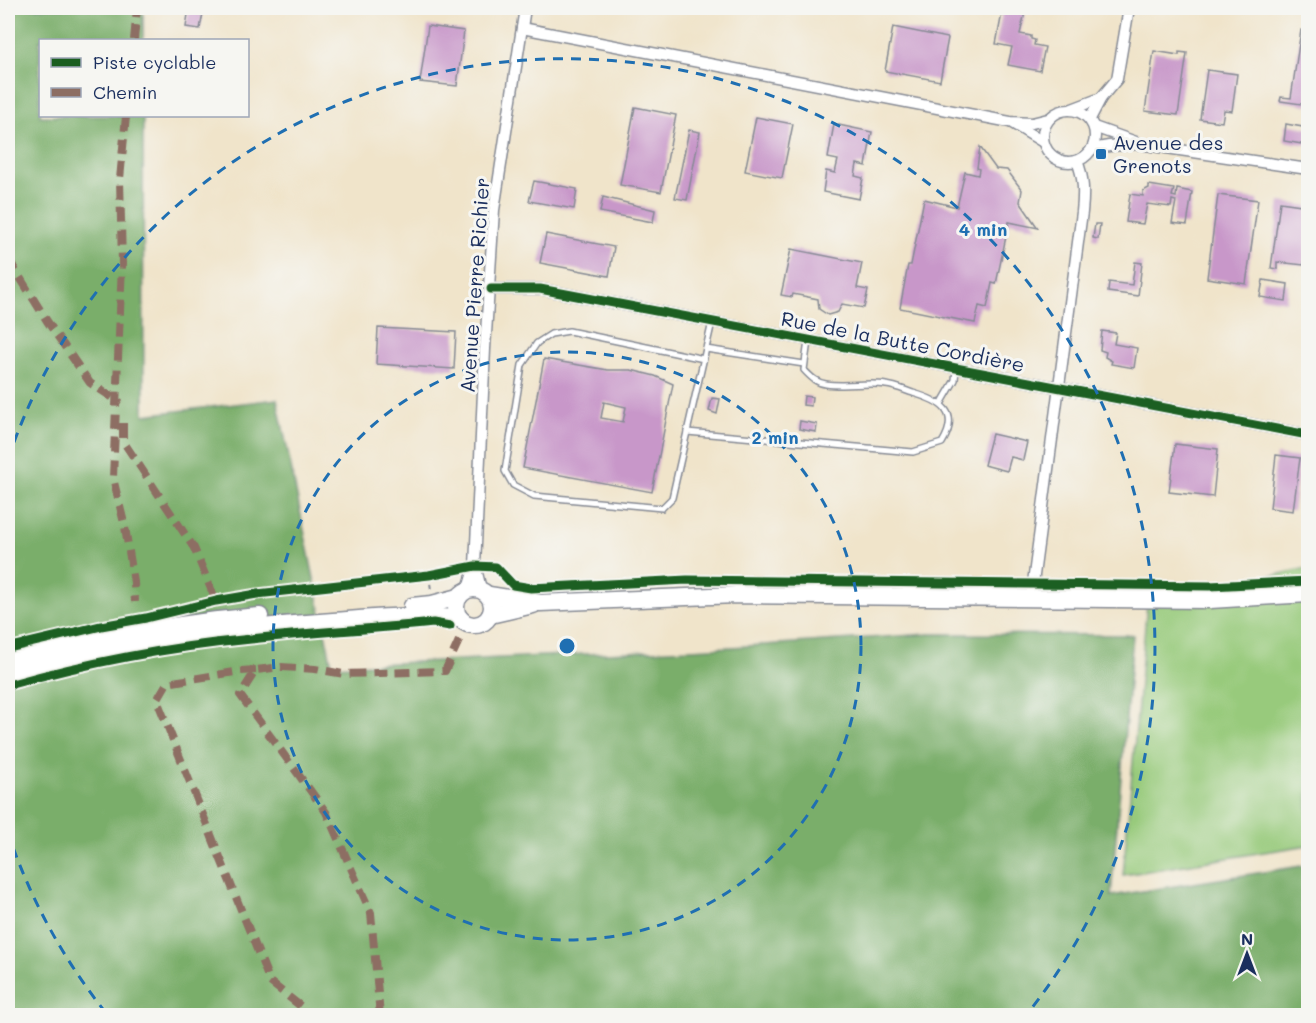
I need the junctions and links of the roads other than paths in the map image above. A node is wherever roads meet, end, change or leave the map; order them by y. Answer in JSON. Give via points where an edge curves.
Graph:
{"nodes":[{"id":1,"x":525,"y":8,"type":"edge"},
{"id":2,"x":1129,"y":8,"type":"edge"},
{"id":3,"x":522,"y":28,"type":"junction"},
{"id":4,"x":1101,"y":98,"type":"junction"},
{"id":5,"x":1072,"y":109,"type":"junction"},
{"id":6,"x":1048,"y":119,"type":"junction"},
{"id":7,"x":1010,"y":122,"type":"junction"},
{"id":8,"x":1092,"y":123,"type":"junction"},
{"id":9,"x":1043,"y":142,"type":"junction"},
{"id":10,"x":1139,"y":144,"type":"junction"},
{"id":11,"x":1092,"y":149,"type":"junction"},
{"id":12,"x":1077,"y":161,"type":"junction"},
{"id":13,"x":1308,"y":169,"type":"edge"},
{"id":14,"x":491,"y":289,"type":"junction"},
{"id":15,"x":712,"y":322,"type":"junction"},
{"id":16,"x":808,"y":341,"type":"junction"},
{"id":17,"x":706,"y":349,"type":"junction"},
{"id":18,"x":704,"y":359,"type":"junction"},
{"id":19,"x":804,"y":364,"type":"junction"},
{"id":20,"x":956,"y":369,"type":"junction"},
{"id":21,"x":1057,"y":389,"type":"junction"},
{"id":22,"x":941,"y":404,"type":"junction"},
{"id":23,"x":687,"y":432,"type":"junction"},
{"id":24,"x":1308,"y":435,"type":"edge"},
{"id":25,"x":474,"y":593,"type":"junction"},
{"id":26,"x":1308,"y":594,"type":"edge"},
{"id":27,"x":1031,"y":598,"type":"junction"},
{"id":28,"x":540,"y":603,"type":"junction"},
{"id":29,"x":490,"y":615,"type":"junction"},
{"id":30,"x":461,"y":619,"type":"junction"},
{"id":31,"x":8,"y":661,"type":"edge"},
{"id":32,"x":8,"y":674,"type":"edge"}],
"edges":[{"from":1,"to":3,"type":"street","name":"Avenue Pierre Richier"},
{"from":2,"to":4,"type":"street","via":[[1117,79]]},
{"from":3,"to":7,"type":"street"},
{"from":3,"to":14,"type":"street","name":"Avenue Pierre Richier","via":[[494,210]]},
{"from":4,"to":5,"type":"street"},
{"from":4,"to":8,"type":"street"},
{"from":5,"to":6,"type":"street"},
{"from":5,"to":8,"type":"street","via":[[1083,113]]},
{"from":6,"to":7,"type":"street"},
{"from":6,"to":9,"type":"street"},
{"from":7,"to":9,"type":"street"},
{"from":8,"to":10,"type":"street"},
{"from":8,"to":11,"type":"street"},
{"from":9,"to":12,"type":"street","via":[[1054,157]]},
{"from":10,"to":11,"type":"street"},
{"from":10,"to":13,"type":"street"},
{"from":11,"to":12,"type":"street"},
{"from":12,"to":21,"type":"street","via":[[1084,189]]},
{"from":14,"to":15,"type":"street","name":"Rue de la Butte Cordière","via":[[540,289]]},
{"from":14,"to":25,"type":"street","name":"Avenue Pierre Richier"},
{"from":15,"to":16,"type":"street","name":"Rue de la Butte Cordière"},
{"from":15,"to":17,"type":"lane"},
{"from":16,"to":19,"type":"lane"},
{"from":16,"to":20,"type":"street","name":"Rue de la Butte Cordière"},
{"from":17,"to":18,"type":"lane"},
{"from":17,"to":19,"type":"lane"},
{"from":18,"to":23,"type":"lane"},
{"from":18,"to":23,"type":"lane","via":[[569,332],[551,334],[537,342],[522,365],[505,471],[513,485],[534,496],[662,508],[672,498]]},
{"from":19,"to":22,"type":"lane","via":[[804,370],[814,380],[825,384],[887,385]]},
{"from":20,"to":21,"type":"street","name":"Rue de la Butte Cordière"},
{"from":20,"to":22,"type":"lane","via":[[955,380]]},
{"from":21,"to":24,"type":"street","name":"Rue de la Butte Cordière"},
{"from":21,"to":27,"type":"street"},
{"from":22,"to":23,"type":"lane","via":[[949,419],[949,431],[942,442],[913,452]]},
{"from":25,"to":28,"type":"main road"},
{"from":25,"to":29,"type":"main road","via":[[493,607]]},
{"from":25,"to":30,"type":"main road","via":[[456,608]]},
{"from":25,"to":31,"type":"main road","via":[[424,605],[185,625]]},
{"from":26,"to":27,"type":"main road","via":[[1210,600]]},
{"from":27,"to":28,"type":"main road","via":[[736,595]]},
{"from":28,"to":29,"type":"main road"},
{"from":29,"to":30,"type":"main road","via":[[477,625]]},
{"from":30,"to":32,"type":"main road","via":[[418,615],[242,629],[108,651]]}]}
